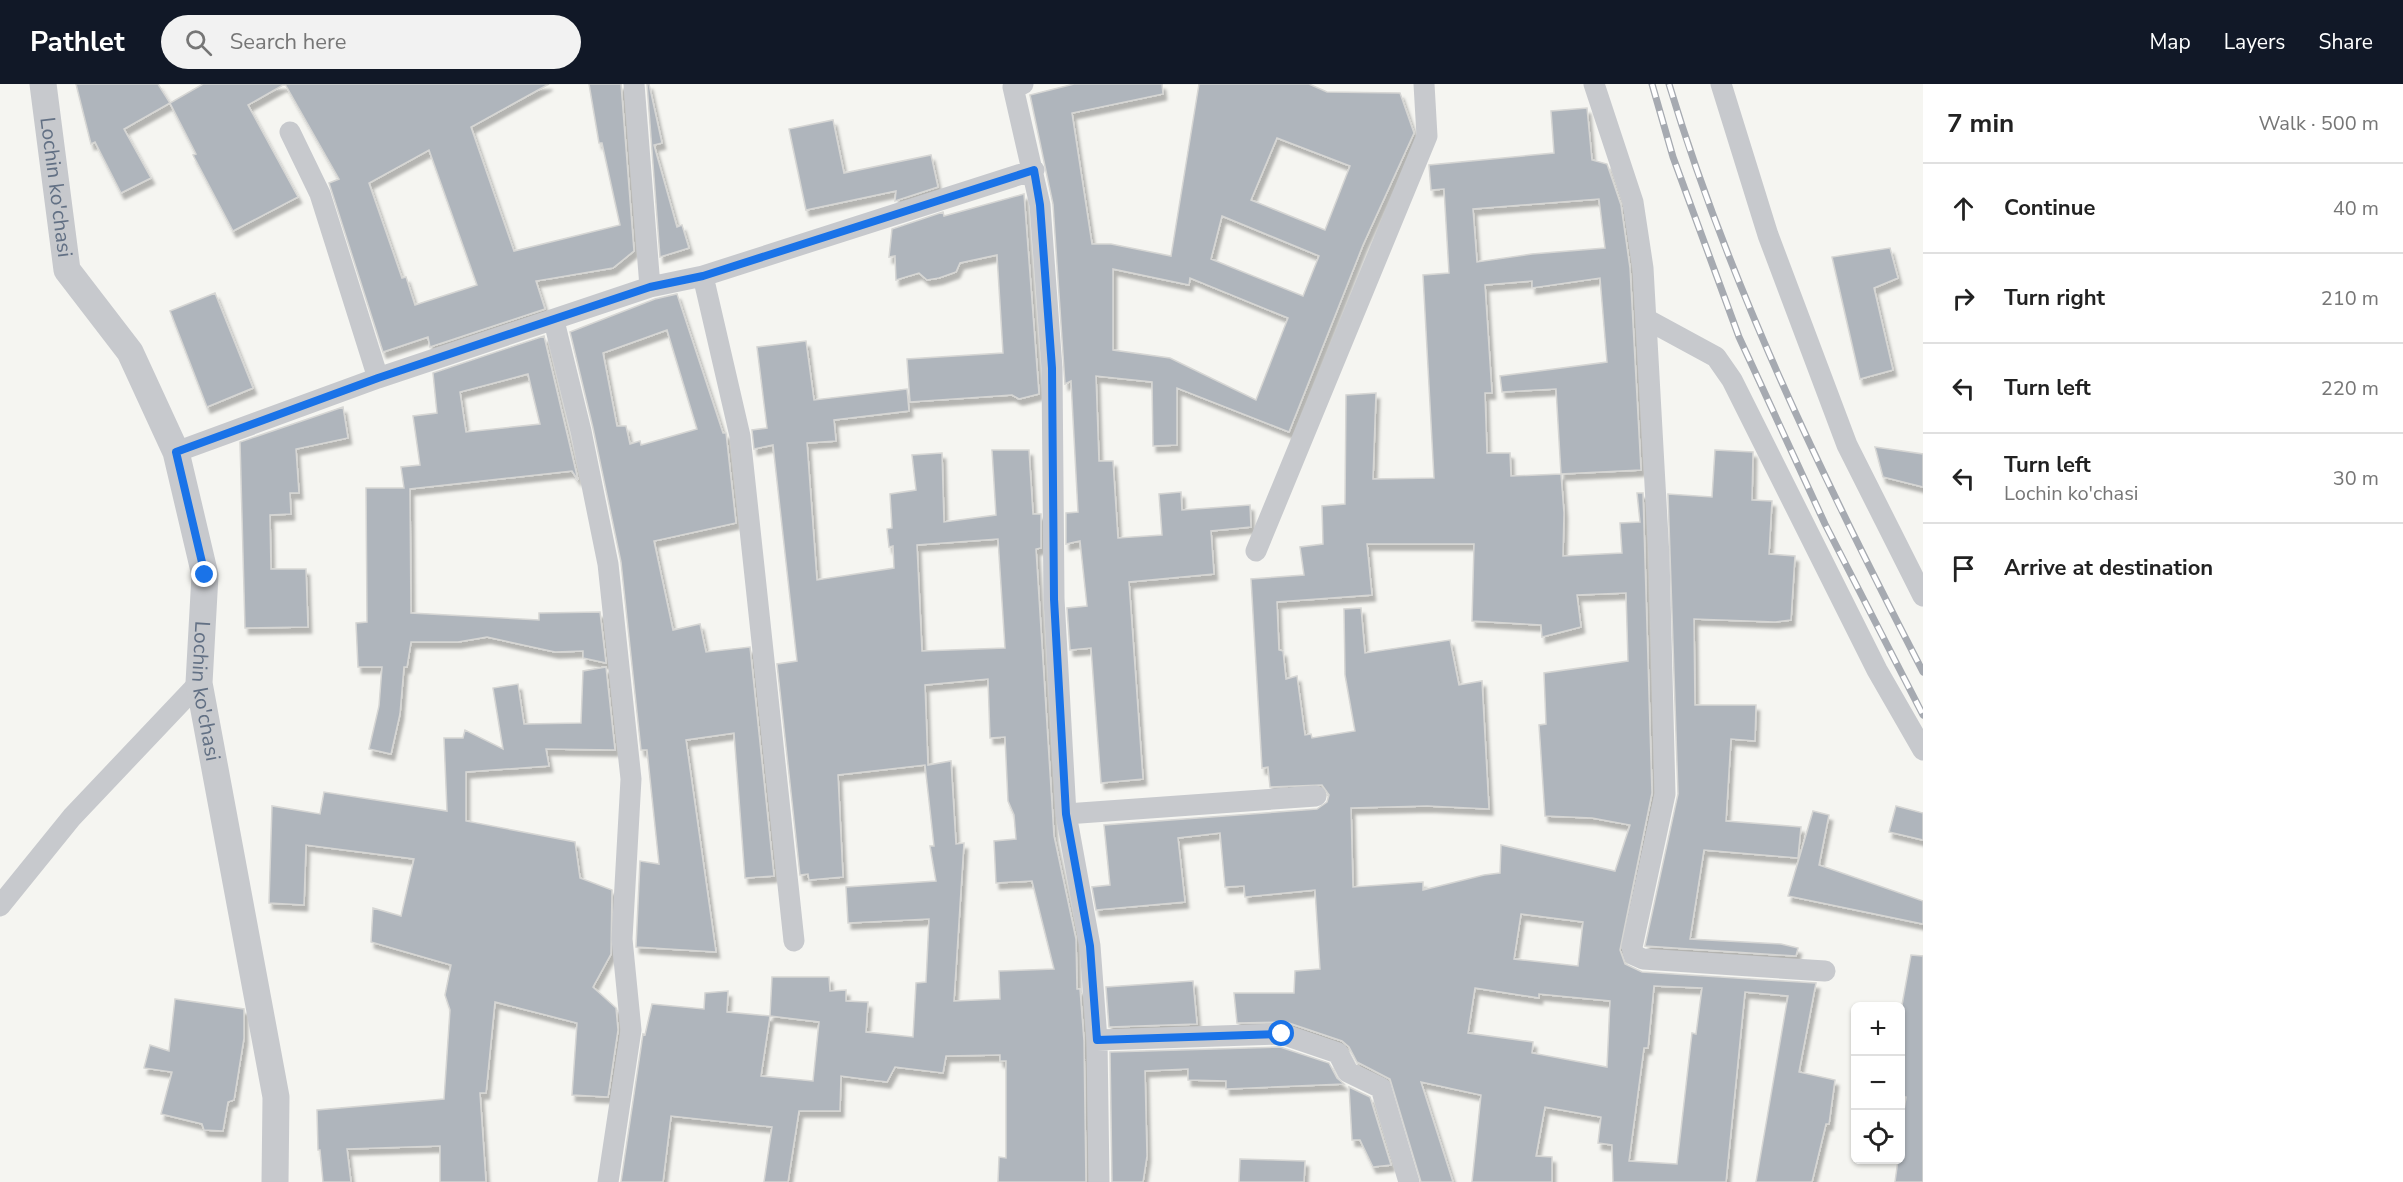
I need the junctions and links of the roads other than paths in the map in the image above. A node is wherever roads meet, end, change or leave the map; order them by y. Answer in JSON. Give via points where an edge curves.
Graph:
{"nodes":[{"id":1,"x":634,"y":84,"type":"edge"},
{"id":2,"x":1023,"y":84,"type":"edge"},
{"id":3,"x":1424,"y":84,"type":"edge"},
{"id":4,"x":1594,"y":84,"type":"edge"},
{"id":5,"x":1721,"y":84,"type":"edge"},
{"id":6,"x":47,"y":87,"type":"edge"},
{"id":7,"x":290,"y":132,"type":"dead end"},
{"id":8,"x":1034,"y":170,"type":"junction"},
{"id":9,"x":703,"y":276,"type":"junction"},
{"id":10,"x":650,"y":287,"type":"junction"},
{"id":11,"x":1646,"y":319,"type":"junction"},
{"id":12,"x":554,"y":321,"type":"junction"},
{"id":13,"x":378,"y":378,"type":"junction"},
{"id":14,"x":176,"y":452,"type":"junction"},
{"id":15,"x":1256,"y":551,"type":"dead end"},
{"id":16,"x":1923,"y":596,"type":"edge"},
{"id":17,"x":199,"y":683,"type":"junction"},
{"id":18,"x":1923,"y":750,"type":"edge"},
{"id":19,"x":1316,"y":796,"type":"dead end"},
{"id":20,"x":1066,"y":814,"type":"junction"},
{"id":21,"x":0,"y":906,"type":"edge"},
{"id":22,"x":794,"y":941,"type":"dead end"},
{"id":23,"x":1825,"y":970,"type":"dead end"},
{"id":24,"x":1097,"y":1040,"type":"junction"},
{"id":25,"x":275,"y":1182,"type":"edge"},
{"id":26,"x":608,"y":1182,"type":"edge"},
{"id":27,"x":1099,"y":1182,"type":"edge"},
{"id":28,"x":1409,"y":1182,"type":"edge"}],
"edges":[{"from":1,"to":10,"type":"street"},
{"from":2,"to":8,"type":"street","via":[[1013,87]]},
{"from":3,"to":15,"type":"street","via":[[1427,136]]},
{"from":4,"to":11,"type":"street","via":[[1633,202]]},
{"from":5,"to":16,"type":"street","via":[[1768,235],[1847,445]]},
{"from":6,"to":14,"type":"street","name":"Lochin ko'chasi","via":[[67,270],[130,351]]},
{"from":7,"to":13,"type":"street","via":[[320,194]]},
{"from":8,"to":9,"type":"street"},
{"from":8,"to":20,"type":"street","via":[[1052,368],[1054,599]]},
{"from":9,"to":10,"type":"street"},
{"from":9,"to":22,"type":"street","via":[[740,436]]},
{"from":10,"to":12,"type":"street"},
{"from":11,"to":18,"type":"street","via":[[1716,357],[1732,380],[1877,670]]},
{"from":11,"to":23,"type":"street","via":[[1659,556],[1665,794],[1632,947],[1634,955],[1643,959]]},
{"from":12,"to":13,"type":"street"},
{"from":12,"to":26,"type":"street","via":[[608,564],[632,778],[622,939],[631,1030]]},
{"from":13,"to":14,"type":"street"},
{"from":14,"to":17,"type":"street","name":"Lochin ko'chasi","via":[[205,575]]},
{"from":17,"to":21,"type":"street","via":[[72,816]]},
{"from":17,"to":25,"type":"street","name":"Lochin ko'chasi","via":[[276,1097]]},
{"from":19,"to":20,"type":"street"},
{"from":20,"to":24,"type":"street","via":[[1090,946]]},
{"from":24,"to":27,"type":"street"},
{"from":24,"to":28,"type":"street","via":[[1282,1034],[1338,1053],[1348,1072],[1381,1088]]}]}
